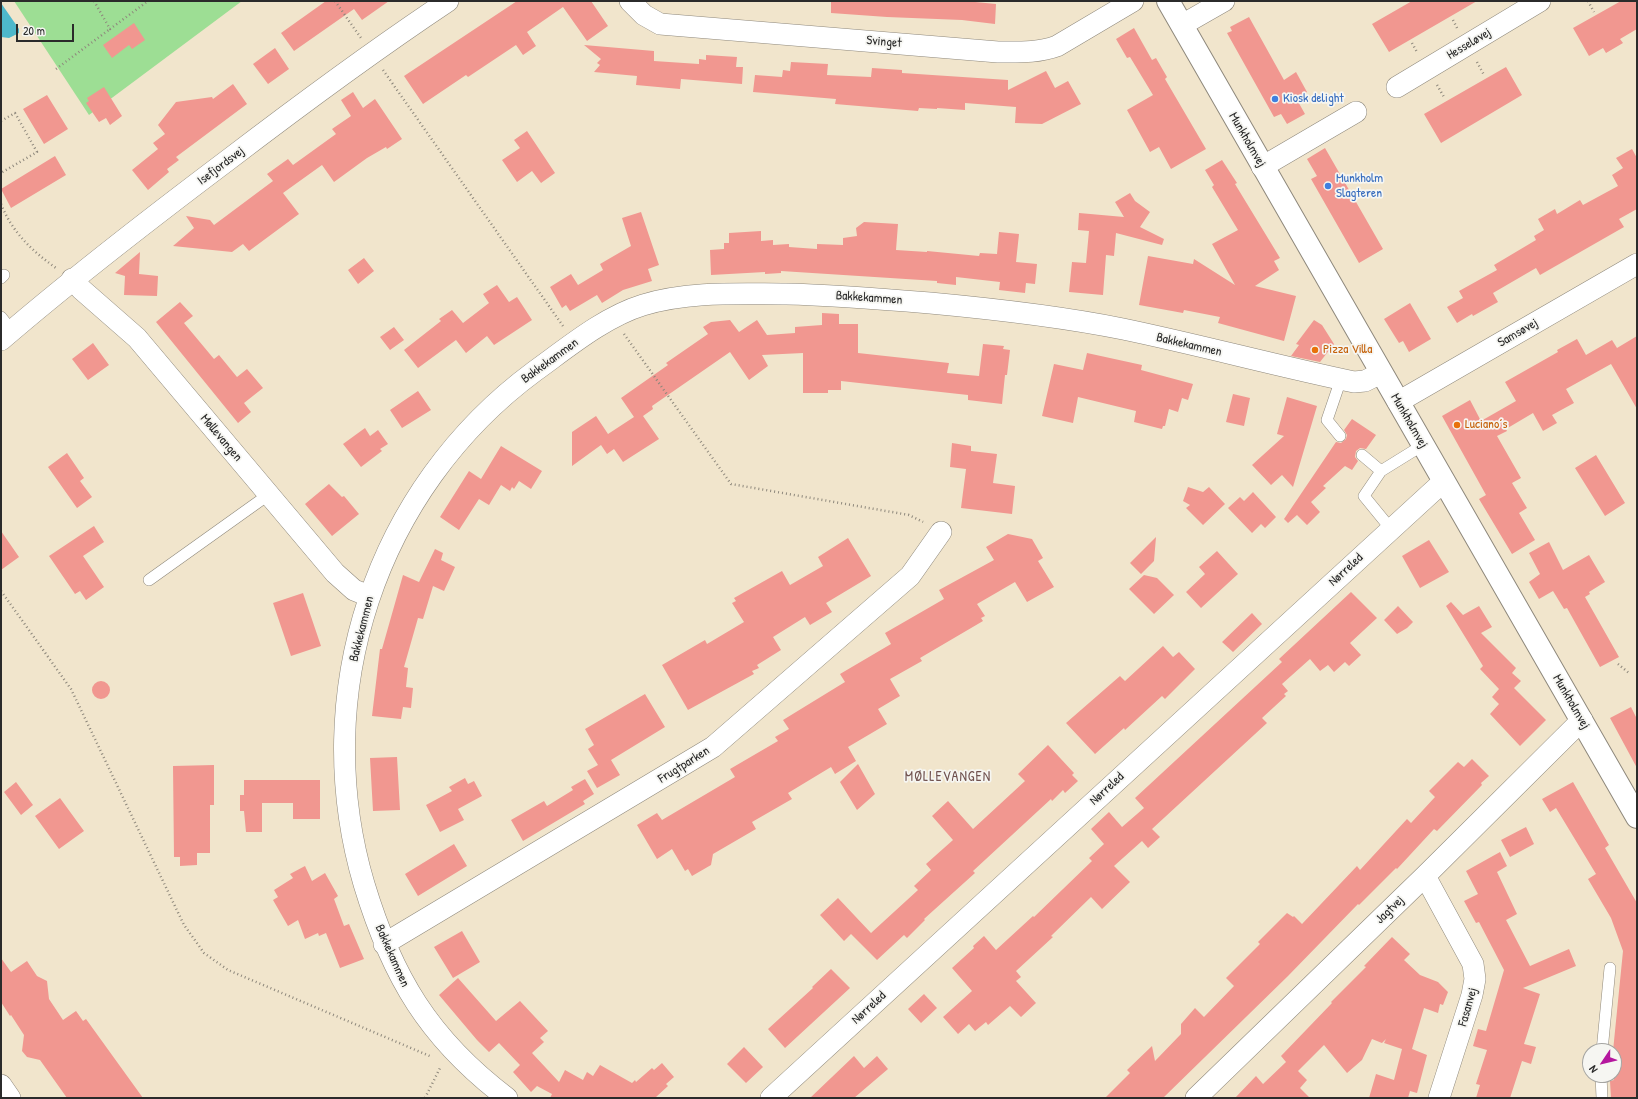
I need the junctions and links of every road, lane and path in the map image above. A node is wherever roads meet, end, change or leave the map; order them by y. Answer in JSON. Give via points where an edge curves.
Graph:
{"nodes":[{"id":1,"x":94,"y":1,"type":"edge"},
{"id":2,"x":148,"y":1,"type":"edge"},
{"id":3,"x":335,"y":1,"type":"edge"},
{"id":4,"x":448,"y":1,"type":"edge"},
{"id":5,"x":630,"y":1,"type":"edge"},
{"id":6,"x":1133,"y":1,"type":"edge"},
{"id":7,"x":1168,"y":1,"type":"edge"},
{"id":8,"x":1224,"y":1,"type":"edge"},
{"id":9,"x":1539,"y":1,"type":"edge"},
{"id":10,"x":1588,"y":1,"type":"edge"},
{"id":11,"x":1594,"y":12,"type":"dead end"},
{"id":12,"x":1182,"y":25,"type":"junction"},
{"id":13,"x":110,"y":29,"type":"junction"},
{"id":14,"x":371,"y":53,"type":"junction"},
{"id":15,"x":56,"y":69,"type":"dead end"},
{"id":16,"x":1397,"y":87,"type":"dead end"},
{"id":17,"x":1356,"y":112,"type":"dead end"},
{"id":18,"x":1,"y":121,"type":"edge"},
{"id":19,"x":1262,"y":167,"type":"junction"},
{"id":20,"x":1,"y":173,"type":"edge"},
{"id":21,"x":1,"y":204,"type":"edge"},
{"id":22,"x":1637,"y":264,"type":"edge"},
{"id":23,"x":72,"y":279,"type":"junction"},
{"id":24,"x":613,"y":318,"type":"junction"},
{"id":25,"x":5,"y":330,"type":"edge"},
{"id":26,"x":574,"y":342,"type":"junction"},
{"id":27,"x":1381,"y":372,"type":"junction"},
{"id":28,"x":1341,"y":379,"type":"junction"},
{"id":29,"x":1398,"y":402,"type":"junction"},
{"id":30,"x":1340,"y":436,"type":"dead end"},
{"id":31,"x":1423,"y":445,"type":"junction"},
{"id":32,"x":1362,"y":455,"type":"dead end"},
{"id":33,"x":1381,"y":471,"type":"junction"},
{"id":34,"x":1444,"y":481,"type":"junction"},
{"id":35,"x":268,"y":495,"type":"junction"},
{"id":36,"x":1391,"y":530,"type":"junction"},
{"id":37,"x":941,"y":532,"type":"joint"},
{"id":38,"x":149,"y":580,"type":"dead end"},
{"id":39,"x":1,"y":591,"type":"edge"},
{"id":40,"x":369,"y":596,"type":"junction"},
{"id":41,"x":1618,"y":664,"type":"dead end"},
{"id":42,"x":1629,"y":673,"type":"dead end"},
{"id":43,"x":1582,"y":720,"type":"junction"},
{"id":44,"x":1637,"y":817,"type":"edge"},
{"id":45,"x":1425,"y":876,"type":"junction"},
{"id":46,"x":384,"y":944,"type":"junction"},
{"id":47,"x":1610,"y":968,"type":"dead end"},
{"id":48,"x":1603,"y":1043,"type":"edge"},
{"id":49,"x":459,"y":1057,"type":"junction"},
{"id":50,"x":440,"y":1069,"type":"dead end"},
{"id":51,"x":1601,"y":1083,"type":"edge"},
{"id":52,"x":1,"y":1085,"type":"edge"},
{"id":53,"x":10,"y":1098,"type":"edge"},
{"id":54,"x":425,"y":1098,"type":"edge"},
{"id":55,"x":507,"y":1098,"type":"edge"},
{"id":56,"x":771,"y":1098,"type":"edge"},
{"id":57,"x":1196,"y":1098,"type":"edge"},
{"id":58,"x":1439,"y":1098,"type":"edge"},
{"id":59,"x":1602,"y":1098,"type":"edge"}],
"edges":[{"from":1,"to":13,"type":"path"},
{"from":2,"to":13,"type":"path"},
{"from":3,"to":14,"type":"path"},
{"from":4,"to":14,"type":"street","name":"Isefjordsvej"},
{"from":5,"to":6,"type":"street","name":"Svinget","via":[[644,15],[660,24],[998,52],[1029,52],[1057,46]]},
{"from":7,"to":12,"type":"street","name":"Munkholmvej"},
{"from":8,"to":12,"type":"street"},
{"from":9,"to":16,"type":"street","name":"Hesseløvej"},
{"from":10,"to":11,"type":"path"},
{"from":12,"to":19,"type":"street","name":"Munkholmvej"},
{"from":13,"to":15,"type":"path"},
{"from":14,"to":23,"type":"street","name":"Isefjordsvej"},
{"from":14,"to":26,"type":"path"},
{"from":17,"to":19,"type":"street"},
{"from":18,"to":20,"type":"path","via":[[15,113],[37,152]]},
{"from":19,"to":27,"type":"street","name":"Munkholmvej"},
{"from":21,"to":23,"type":"path","via":[[6,218],[36,253]]},
{"from":22,"to":29,"type":"street","name":"Samsøvej"},
{"from":23,"to":25,"type":"street","name":"Isefjordsvej"},
{"from":23,"to":35,"type":"street","name":"Møllevangen","via":[[137,338]]},
{"from":24,"to":26,"type":"street","name":"Bakkekammen"},
{"from":24,"to":28,"type":"street","name":"Bakkekammen","via":[[642,305],[685,296],[826,294],[991,308],[1121,329]]},
{"from":24,"to":37,"type":"path","via":[[731,484],[909,514]]},
{"from":26,"to":40,"type":"street","name":"Bakkekammen","via":[[498,400],[450,451],[419,493],[406,516]]},
{"from":27,"to":28,"type":"street","name":"Bakkekammen","via":[[1365,381]]},
{"from":27,"to":29,"type":"street","name":"Munkholmvej"},
{"from":28,"to":30,"type":"lane","via":[[1326,420]]},
{"from":29,"to":31,"type":"street","name":"Munkholmvej"},
{"from":31,"to":33,"type":"lane"},
{"from":31,"to":34,"type":"street","name":"Munkholmvej"},
{"from":32,"to":33,"type":"lane"},
{"from":33,"to":36,"type":"lane","via":[[1364,496]]},
{"from":34,"to":36,"type":"street","name":"Nørreled"},
{"from":34,"to":43,"type":"street","name":"Munkholmvej"},
{"from":35,"to":38,"type":"lane"},
{"from":35,"to":40,"type":"street","name":"Møllevangen","via":[[343,581],[354,590]]},
{"from":36,"to":56,"type":"street","name":"Nørreled"},
{"from":37,"to":46,"type":"street","name":"Frugtparken","via":[[910,576],[712,747]]},
{"from":39,"to":49,"type":"path","via":[[71,689],[184,925],[204,953],[228,970],[441,1061]]},
{"from":40,"to":46,"type":"street","name":"Bakkekammen","via":[[354,654],[347,701],[344,739],[345,785],[357,855]]},
{"from":41,"to":42,"type":"path"},
{"from":43,"to":44,"type":"street","name":"Munkholmvej"},
{"from":43,"to":45,"type":"street","name":"Jagtvej"},
{"from":45,"to":57,"type":"street","name":"Jagtvej"},
{"from":45,"to":58,"type":"street","name":"Fasanvej","via":[[1472,964],[1475,979]]},
{"from":46,"to":49,"type":"street","name":"Bakkekammen","via":[[406,988],[431,1024]]},
{"from":47,"to":48,"type":"lane"},
{"from":49,"to":55,"type":"street","name":"Bakkekammen"},
{"from":50,"to":54,"type":"path"},
{"from":51,"to":59,"type":"lane"},
{"from":52,"to":53,"type":"street"}]}
